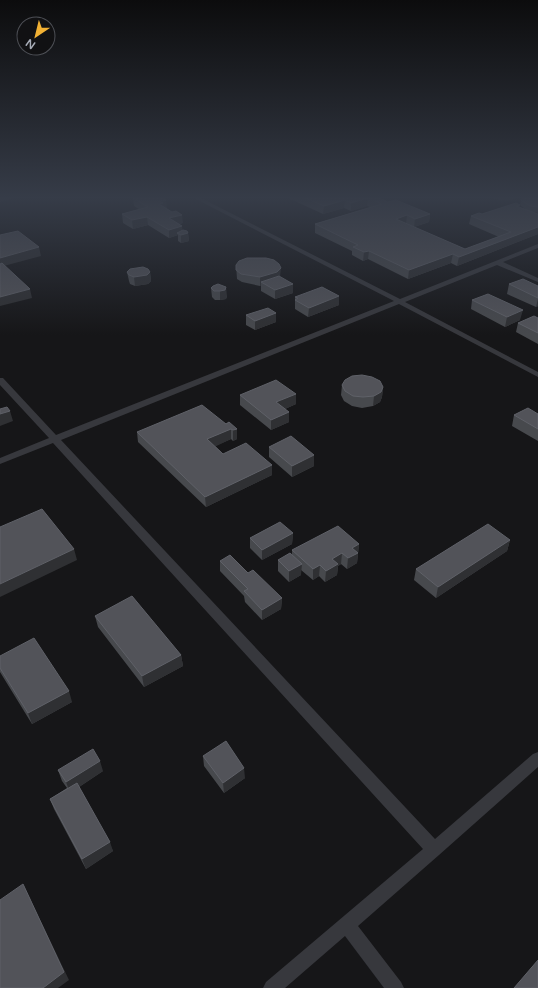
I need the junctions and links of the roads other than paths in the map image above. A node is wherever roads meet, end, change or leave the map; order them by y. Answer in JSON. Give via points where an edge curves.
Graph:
{"nodes":[{"id":1,"x":285,"y":243,"type":"edge"},
{"id":2,"x":538,"y":246,"type":"edge"},
{"id":3,"x":496,"y":262,"type":"junction"},
{"id":4,"x":538,"y":280,"type":"edge"},
{"id":5,"x":399,"y":301,"type":"junction"},
{"id":6,"x":538,"y":375,"type":"edge"},
{"id":7,"x":0,"y":380,"type":"edge"},
{"id":8,"x":55,"y":439,"type":"junction"},
{"id":9,"x":0,"y":461,"type":"edge"},
{"id":10,"x":538,"y":758,"type":"edge"},
{"id":11,"x":434,"y":850,"type":"junction"},
{"id":12,"x":346,"y":924,"type":"junction"},
{"id":13,"x":272,"y":988,"type":"edge"},
{"id":14,"x":395,"y":988,"type":"edge"}],
"edges":[{"from":1,"to":5,"type":"lane"},
{"from":2,"to":3,"type":"lane"},
{"from":3,"to":4,"type":"lane"},
{"from":3,"to":5,"type":"lane"},
{"from":5,"to":6,"type":"lane"},
{"from":5,"to":8,"type":"lane"},
{"from":7,"to":8,"type":"lane"},
{"from":8,"to":9,"type":"lane"},
{"from":8,"to":11,"type":"lane"},
{"from":10,"to":11,"type":"lane"},
{"from":11,"to":12,"type":"lane"},
{"from":12,"to":13,"type":"lane"},
{"from":12,"to":14,"type":"lane"}]}
